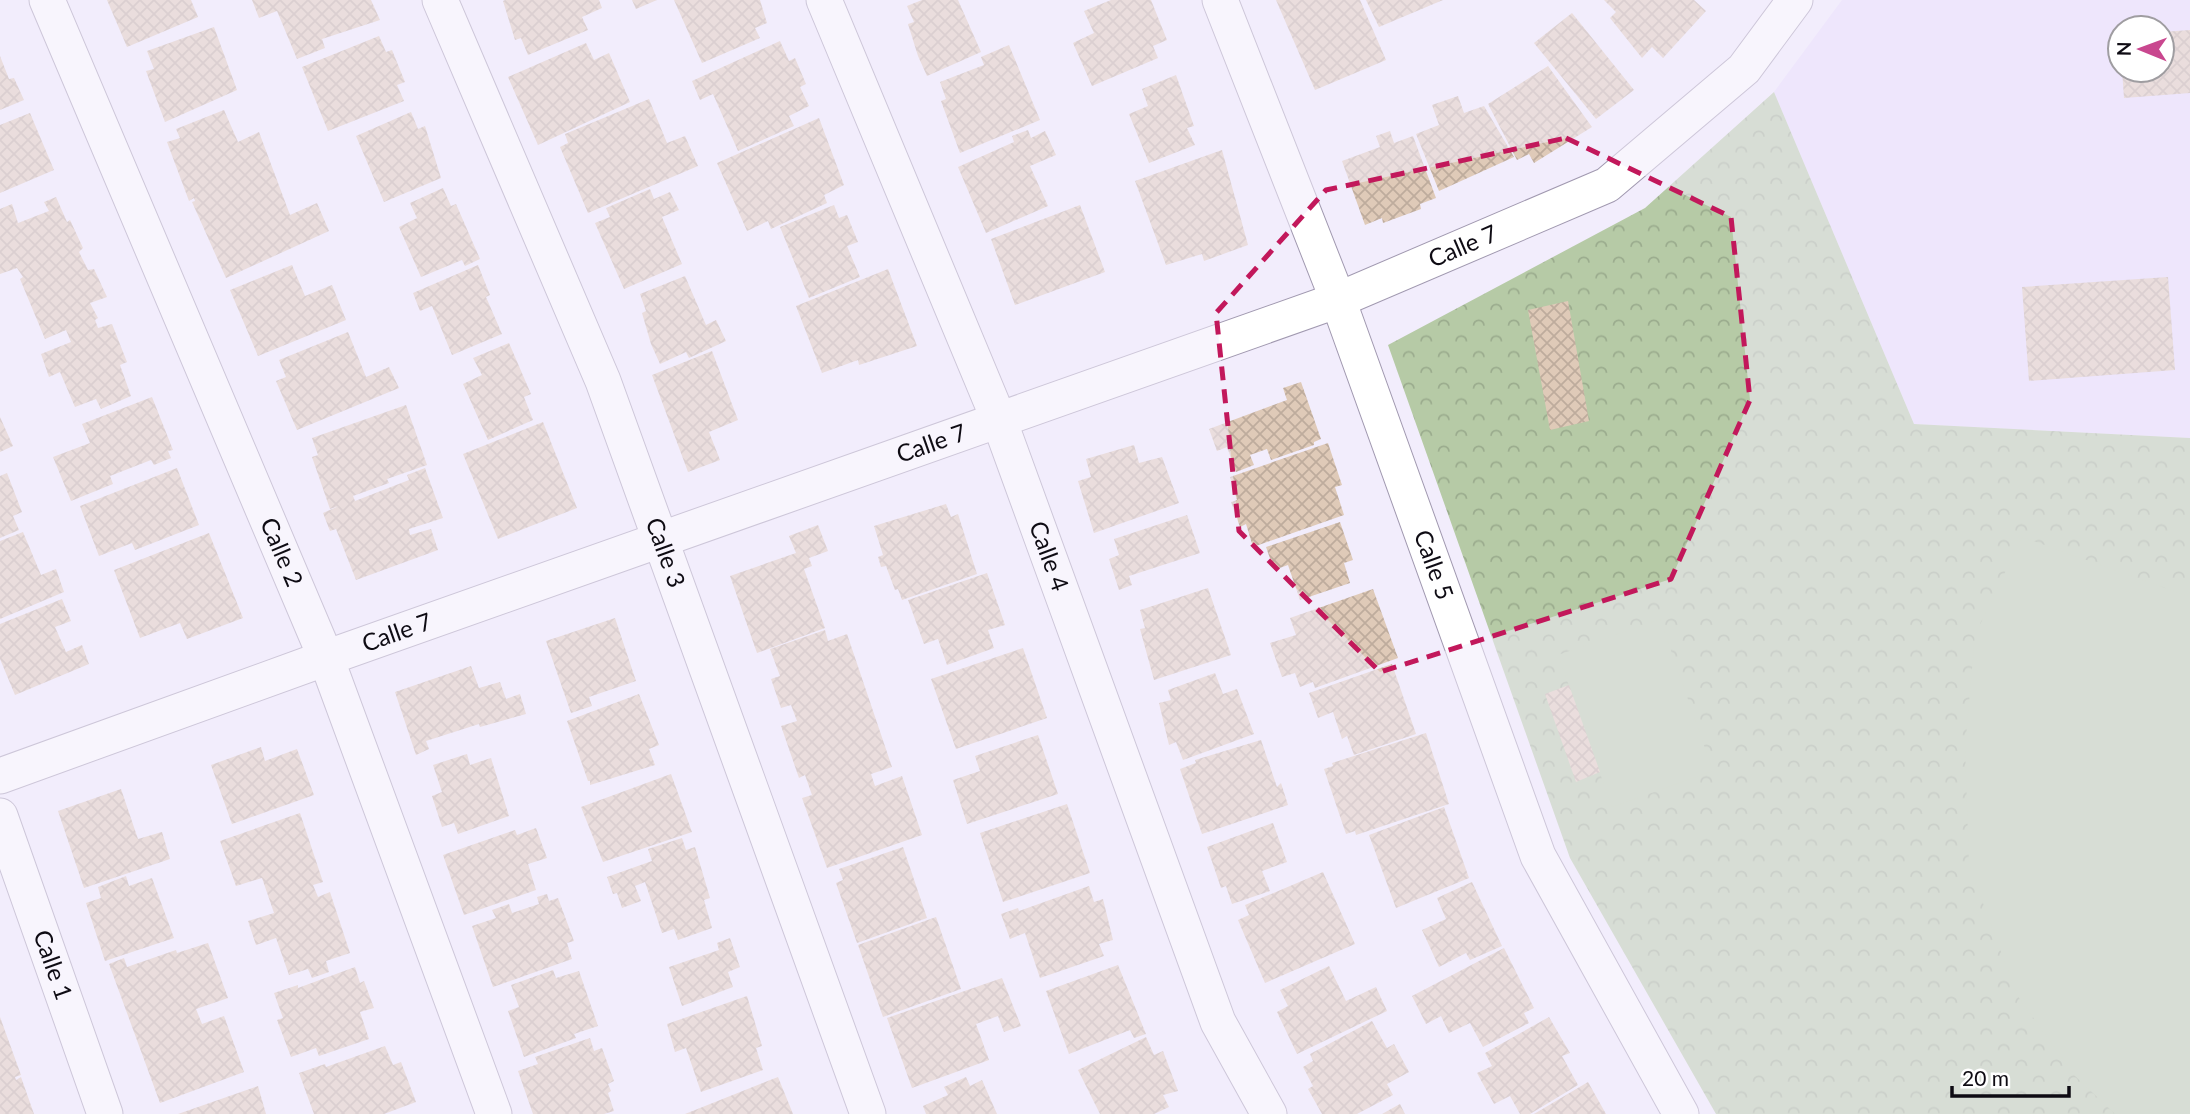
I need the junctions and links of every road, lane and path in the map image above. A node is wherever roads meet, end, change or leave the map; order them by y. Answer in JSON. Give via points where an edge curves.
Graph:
{"nodes":[{"id":1,"x":47,"y":0,"type":"edge"},
{"id":2,"x":440,"y":0,"type":"edge"},
{"id":3,"x":824,"y":0,"type":"edge"},
{"id":4,"x":1220,"y":0,"type":"edge"},
{"id":5,"x":1795,"y":0,"type":"edge"},
{"id":6,"x":1338,"y":300,"type":"junction"},
{"id":7,"x":999,"y":420,"type":"junction"},
{"id":8,"x":662,"y":540,"type":"junction"},
{"id":9,"x":326,"y":658,"type":"junction"},
{"id":10,"x":0,"y":776,"type":"edge"},
{"id":11,"x":0,"y":816,"type":"edge"},
{"id":12,"x":105,"y":1114,"type":"edge"},
{"id":13,"x":494,"y":1114,"type":"edge"},
{"id":14,"x":868,"y":1114,"type":"edge"},
{"id":15,"x":1269,"y":1114,"type":"edge"},
{"id":16,"x":1681,"y":1114,"type":"edge"}],
"edges":[{"from":1,"to":9,"type":"street","name":"Calle 2"},
{"from":2,"to":8,"type":"street","name":"Calle 3","via":[[603,381]]},
{"from":3,"to":7,"type":"street","name":"Calle 4"},
{"from":4,"to":6,"type":"street","name":"Calle 5"},
{"from":5,"to":6,"type":"street","name":"Calle 7","via":[[1744,69],[1607,185]]},
{"from":6,"to":7,"type":"street","name":"Calle 7"},
{"from":6,"to":16,"type":"street","name":"Calle 5","via":[[1538,856]]},
{"from":7,"to":8,"type":"street","name":"Calle 7"},
{"from":7,"to":15,"type":"street","name":"Calle 4","via":[[1218,1022]]},
{"from":8,"to":9,"type":"street","name":"Calle 7"},
{"from":8,"to":14,"type":"street","name":"Calle 3"},
{"from":9,"to":10,"type":"street","name":"Calle 7"},
{"from":9,"to":13,"type":"street","name":"Calle 2"},
{"from":11,"to":12,"type":"street","name":"Calle 1"}]}
